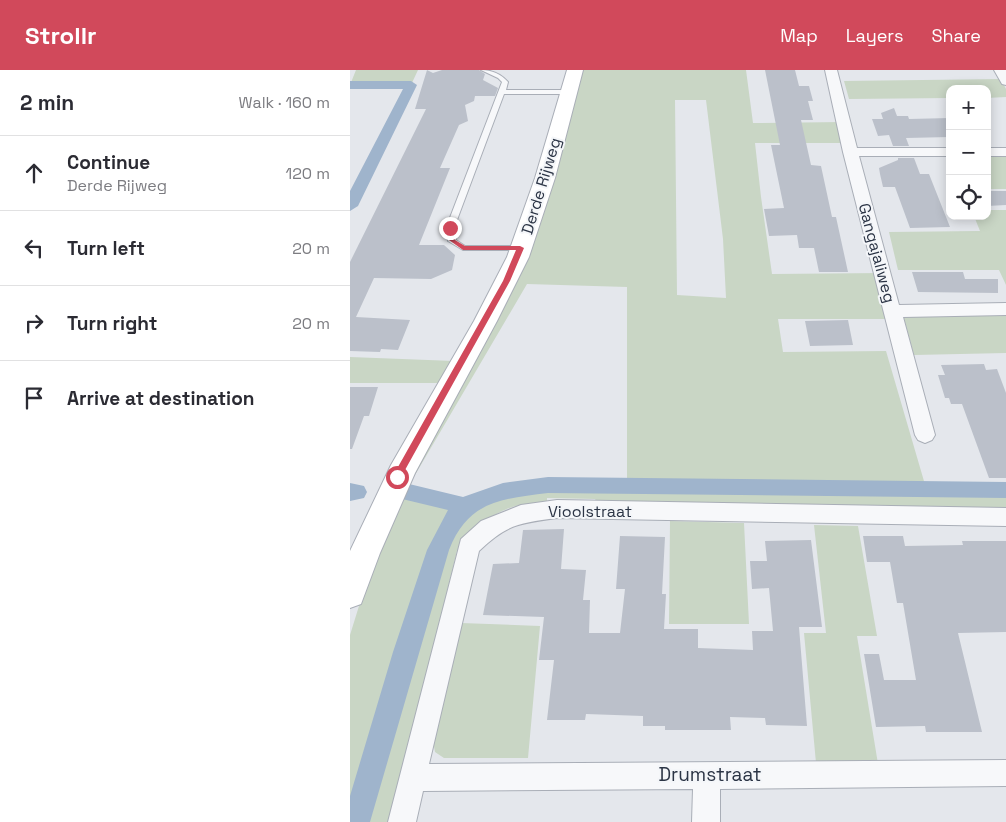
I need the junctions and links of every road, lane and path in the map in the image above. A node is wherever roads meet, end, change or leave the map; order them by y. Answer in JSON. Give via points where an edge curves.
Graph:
{"nodes":[{"id":1,"x":484,"y":70,"type":"edge"},
{"id":2,"x":832,"y":70,"type":"edge"},
{"id":3,"x":1000,"y":70,"type":"edge"},
{"id":4,"x":572,"y":81,"type":"edge"},
{"id":5,"x":1006,"y":81,"type":"edge"},
{"id":6,"x":502,"y":92,"type":"junction"},
{"id":7,"x":850,"y":152,"type":"junction"},
{"id":8,"x":946,"y":152,"type":"edge"},
{"id":9,"x":991,"y":152,"type":"edge"},
{"id":10,"x":1006,"y":152,"type":"edge"},
{"id":11,"x":520,"y":248,"type":"junction"},
{"id":12,"x":1006,"y":309,"type":"edge"},
{"id":13,"x":893,"y":311,"type":"junction"},
{"id":14,"x":925,"y":435,"type":"dead end"},
{"id":15,"x":1006,"y":517,"type":"edge"},
{"id":16,"x":354,"y":565,"type":"edge"},
{"id":17,"x":350,"y":594,"type":"edge"},
{"id":18,"x":1006,"y":773,"type":"edge"},
{"id":19,"x":706,"y":774,"type":"junction"},
{"id":20,"x":413,"y":778,"type":"junction"},
{"id":21,"x":402,"y":822,"type":"edge"},
{"id":22,"x":706,"y":822,"type":"edge"}],
"edges":[{"from":1,"to":6,"type":"lane","via":[[505,82]]},
{"from":2,"to":7,"type":"street","name":"Gangajaliweg"},
{"from":3,"to":5,"type":"street"},
{"from":4,"to":6,"type":"lane"},
{"from":4,"to":11,"type":"street","name":"Derde Rijweg","via":[[531,223]]},
{"from":6,"to":11,"type":"lane","via":[[450,228],[452,240],[463,248]]},
{"from":7,"to":8,"type":"street"},
{"from":7,"to":13,"type":"street","name":"Gangajaliweg"},
{"from":9,"to":10,"type":"street"},
{"from":11,"to":16,"type":"street","name":"Derde Rijweg","via":[[506,281],[397,477]]},
{"from":12,"to":13,"type":"street"},
{"from":13,"to":14,"type":"street","name":"Gangajaliweg"},
{"from":15,"to":20,"type":"street","name":"Vioolstraat","via":[[557,509],[521,514],[489,527],[469,546]]},
{"from":16,"to":17,"type":"street","name":"Derde Rijweg"},
{"from":18,"to":19,"type":"street","name":"Drumstraat"},
{"from":19,"to":20,"type":"street","name":"Drumstraat"},
{"from":19,"to":22,"type":"street"},
{"from":20,"to":21,"type":"street","name":"Vioolstraat"}]}
